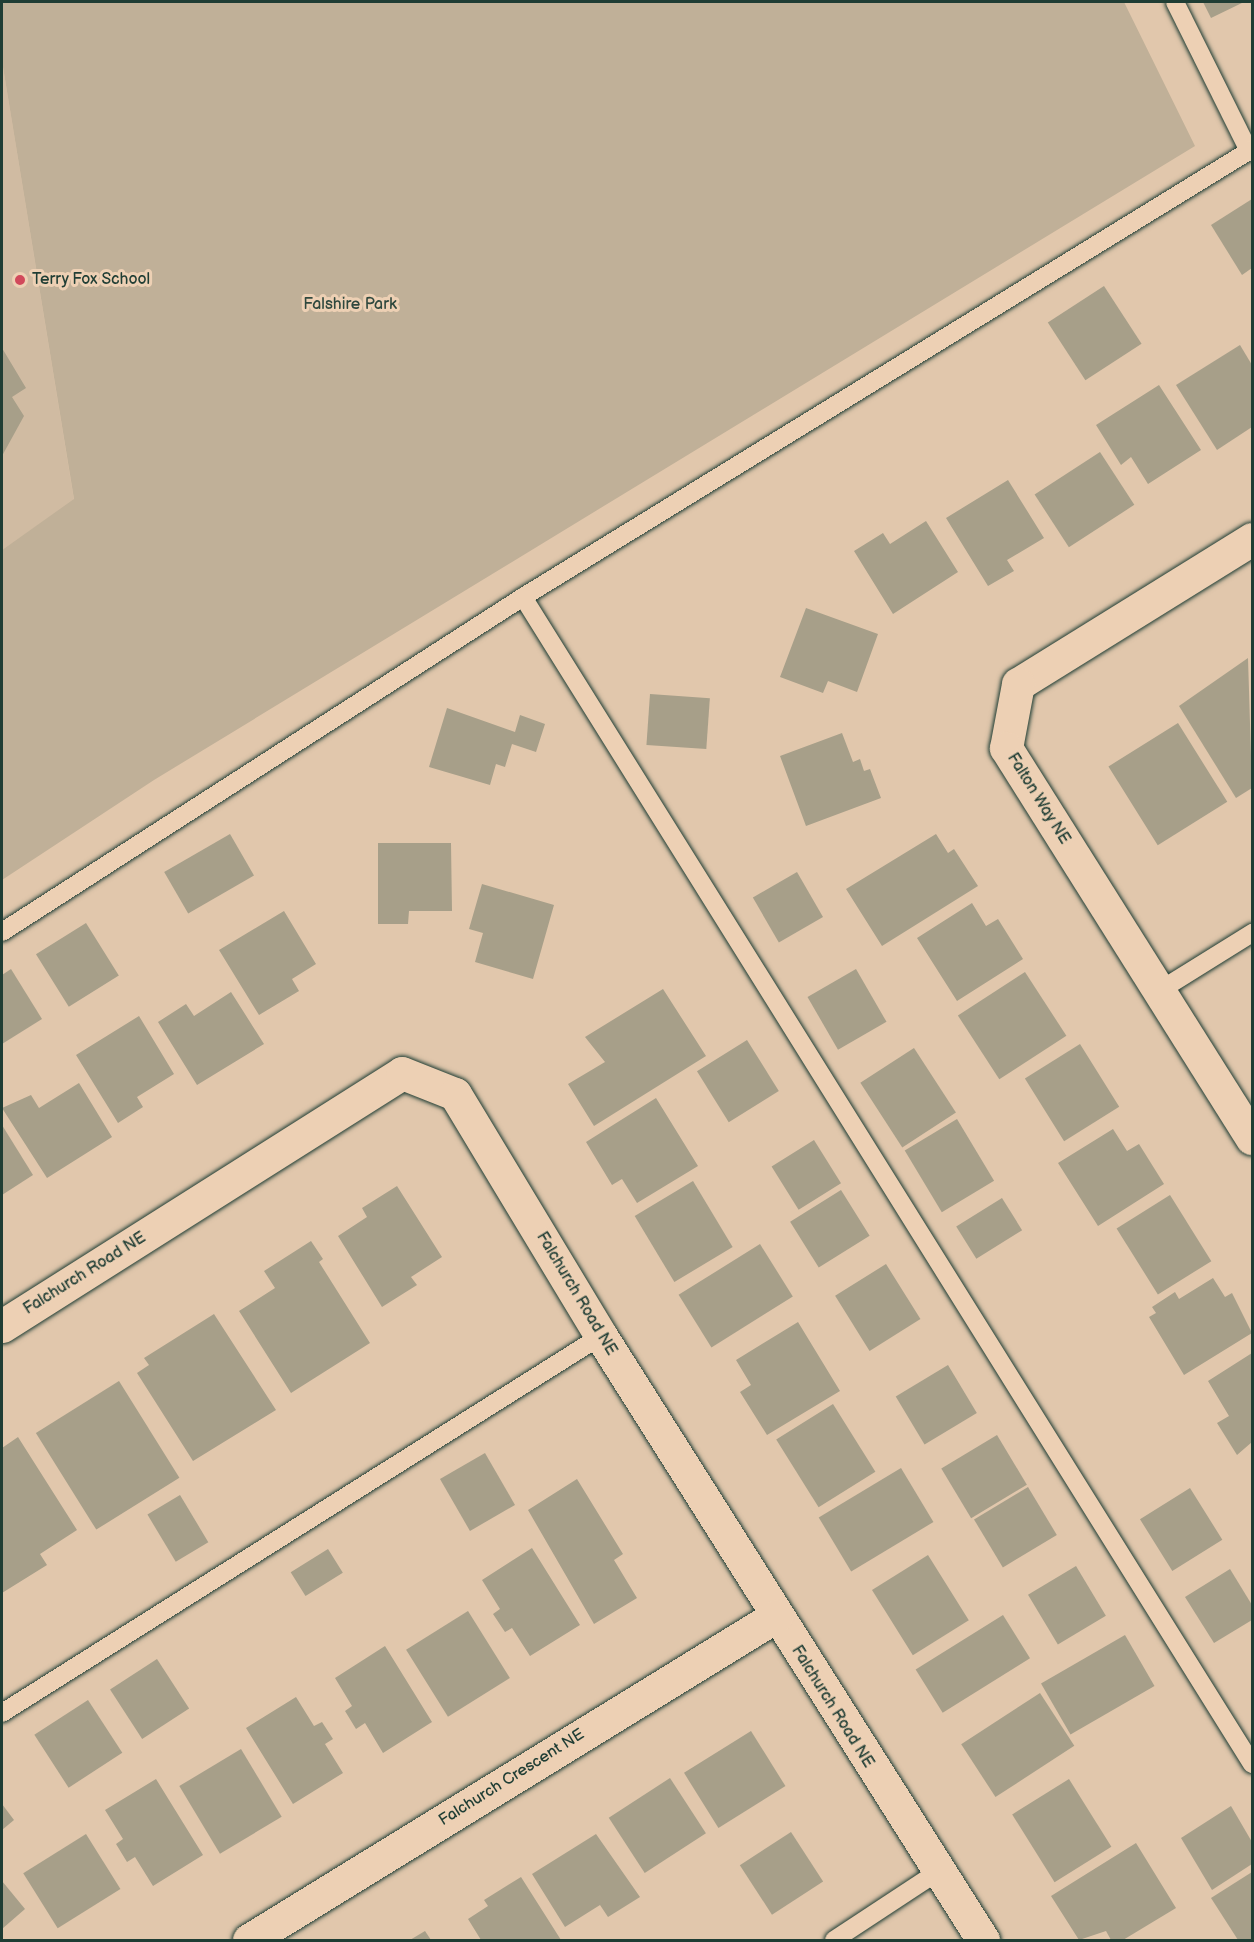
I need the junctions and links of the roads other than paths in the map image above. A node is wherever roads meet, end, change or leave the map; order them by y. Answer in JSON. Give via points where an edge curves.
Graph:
{"nodes":[{"id":1,"x":1175,"y":2,"type":"edge"},
{"id":2,"x":1251,"y":150,"type":"edge"},
{"id":3,"x":1252,"y":539,"type":"edge"},
{"id":4,"x":523,"y":597,"type":"junction"},
{"id":5,"x":2,"y":932,"type":"edge"},
{"id":6,"x":1252,"y":933,"type":"edge"},
{"id":7,"x":1159,"y":991,"type":"junction"},
{"id":8,"x":1252,"y":1138,"type":"edge"},
{"id":9,"x":2,"y":1326,"type":"edge"},
{"id":10,"x":601,"y":1336,"type":"junction"},
{"id":11,"x":776,"y":1616,"type":"junction"},
{"id":12,"x":2,"y":1713,"type":"edge"},
{"id":13,"x":1252,"y":1764,"type":"edge"},
{"id":14,"x":936,"y":1873,"type":"junction"},
{"id":15,"x":249,"y":1941,"type":"edge"},
{"id":16,"x":834,"y":1941,"type":"edge"},
{"id":17,"x":983,"y":1941,"type":"edge"}],
"edges":[{"from":1,"to":2,"type":"lane"},
{"from":2,"to":4,"type":"lane"},
{"from":3,"to":7,"type":"street","name":"Falton Way NE","via":[[1018,684],[1006,748]]},
{"from":4,"to":5,"type":"lane"},
{"from":4,"to":13,"type":"lane"},
{"from":6,"to":7,"type":"lane"},
{"from":7,"to":8,"type":"street","name":"Falton Way NE"},
{"from":9,"to":10,"type":"street","name":"Falchurch Road NE","via":[[402,1073],[455,1094]]},
{"from":10,"to":11,"type":"street","name":"Falchurch Road NE"},
{"from":10,"to":12,"type":"lane"},
{"from":11,"to":14,"type":"street","name":"Falchurch Road NE"},
{"from":11,"to":15,"type":"street","name":"Falchurch Crescent NE"},
{"from":14,"to":16,"type":"lane"},
{"from":14,"to":17,"type":"street","name":"Falchurch Road NE"}]}
